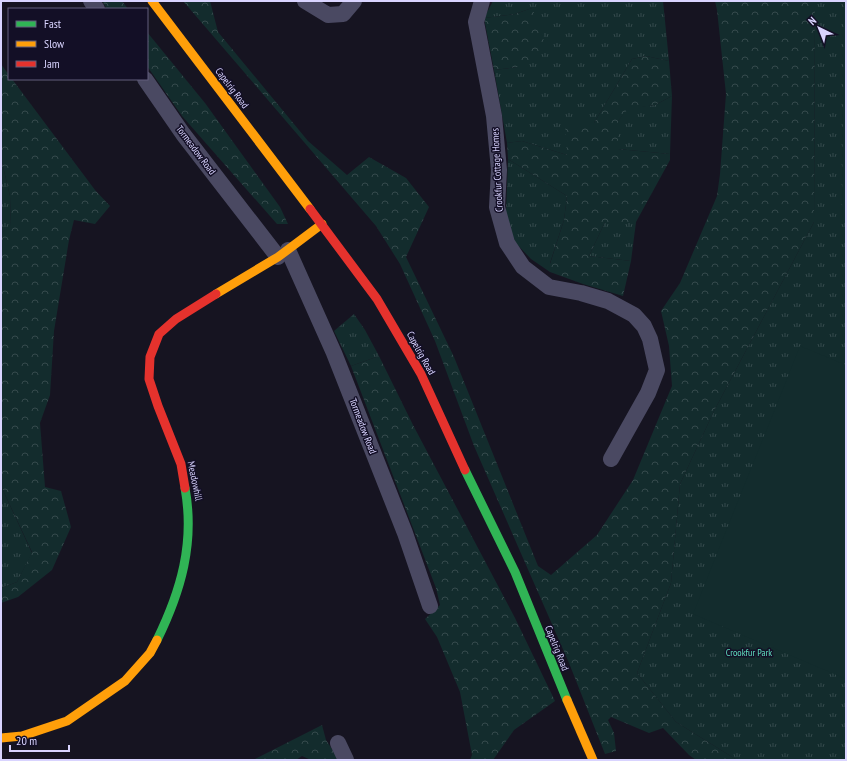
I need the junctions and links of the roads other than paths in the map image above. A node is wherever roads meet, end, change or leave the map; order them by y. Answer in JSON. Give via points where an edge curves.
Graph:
{"nodes":[{"id":1,"x":152,"y":1,"type":"edge"},
{"id":2,"x":306,"y":1,"type":"edge"},
{"id":3,"x":354,"y":1,"type":"edge"},
{"id":4,"x":482,"y":1,"type":"edge"},
{"id":5,"x":146,"y":80,"type":"edge"},
{"id":6,"x":322,"y":224,"type":"junction"},
{"id":7,"x":283,"y":254,"type":"junction"},
{"id":8,"x":611,"y":459,"type":"dead end"},
{"id":9,"x":430,"y":606,"type":"dead end"},
{"id":10,"x":1,"y":738,"type":"edge"},
{"id":11,"x":338,"y":743,"type":"dead end"},
{"id":12,"x":346,"y":760,"type":"edge"},
{"id":13,"x":593,"y":760,"type":"edge"}],
"edges":[{"from":1,"to":6,"type":"street","name":"Capelrig Road"},
{"from":2,"to":3,"type":"street","via":[[328,15],[343,14]]},
{"from":4,"to":8,"type":"street","name":"Crookfur Cottage Homes","via":[[476,22],[494,116],[499,170],[497,207],[507,243],[523,266],[549,287],[608,301],[634,315],[644,326],[650,340],[657,370],[648,393]]},
{"from":5,"to":7,"type":"street","name":"Tormeadow Road","via":[[183,134]]},
{"from":6,"to":7,"type":"street","name":"Meadowhill"},
{"from":6,"to":13,"type":"street","name":"Capelrig Road","via":[[377,300],[421,374],[514,572]]},
{"from":7,"to":9,"type":"street","name":"Tormeadow Road","via":[[334,353],[405,533]]},
{"from":7,"to":10,"type":"street","name":"Meadowhill","via":[[176,320],[159,334],[150,357],[149,379],[181,464],[189,508],[188,538],[181,579],[169,615],[150,653],[125,681],[67,721],[22,736]]},
{"from":11,"to":12,"type":"street"}]}
